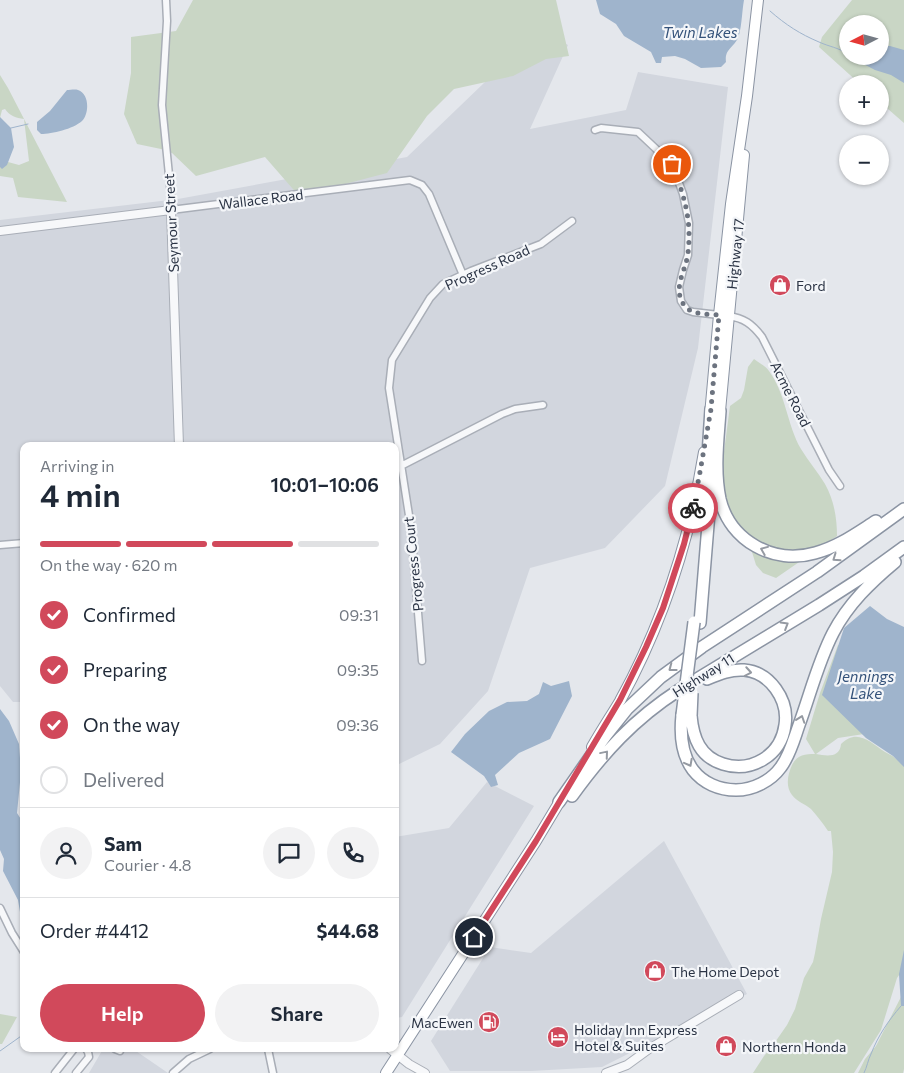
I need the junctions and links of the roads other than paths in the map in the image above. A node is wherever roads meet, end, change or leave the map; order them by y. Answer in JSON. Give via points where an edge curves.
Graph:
{"nodes":[{"id":1,"x":166,"y":0,"type":"edge"},
{"id":2,"x":758,"y":0,"type":"edge"},
{"id":3,"x":595,"y":130,"type":"dead end"},
{"id":4,"x":171,"y":210,"type":"junction"},
{"id":5,"x":572,"y":221,"type":"dead end"},
{"id":6,"x":0,"y":231,"type":"edge"},
{"id":7,"x":463,"y":275,"type":"junction"},
{"id":8,"x":724,"y":316,"type":"junction"},
{"id":9,"x":543,"y":405,"type":"dead end"},
{"id":10,"x":715,"y":410,"type":"junction"},
{"id":11,"x":179,"y":442,"type":"edge"},
{"id":12,"x":395,"y":442,"type":"edge"},
{"id":13,"x":399,"y":467,"type":"edge"},
{"id":14,"x":399,"y":473,"type":"edge"},
{"id":15,"x":840,"y":486,"type":"dead end"},
{"id":16,"x":904,"y":504,"type":"edge"},
{"id":17,"x":904,"y":509,"type":"edge"},
{"id":18,"x":20,"y":543,"type":"edge"},
{"id":19,"x":0,"y":545,"type":"edge"},
{"id":20,"x":904,"y":547,"type":"edge"},
{"id":21,"x":904,"y":555,"type":"edge"},
{"id":22,"x":422,"y":661,"type":"dead end"},
{"id":23,"x":687,"y":716,"type":"junction"},
{"id":24,"x":628,"y":730,"type":"junction"},
{"id":25,"x":562,"y":804,"type":"junction"},
{"id":26,"x":0,"y":908,"type":"edge"},
{"id":27,"x":20,"y":946,"type":"edge"},
{"id":28,"x":739,"y":995,"type":"dead end"},
{"id":29,"x":399,"y":1045,"type":"edge"},
{"id":30,"x":72,"y":1052,"type":"edge"},
{"id":31,"x":88,"y":1052,"type":"edge"},
{"id":32,"x":204,"y":1052,"type":"edge"},
{"id":33,"x":269,"y":1052,"type":"edge"},
{"id":34,"x":394,"y":1052,"type":"edge"},
{"id":35,"x":55,"y":1073,"type":"edge"},
{"id":36,"x":76,"y":1073,"type":"edge"},
{"id":37,"x":173,"y":1073,"type":"edge"},
{"id":38,"x":274,"y":1073,"type":"edge"},
{"id":39,"x":386,"y":1073,"type":"edge"},
{"id":40,"x":425,"y":1073,"type":"edge"},
{"id":41,"x":606,"y":1073,"type":"edge"}],
"edges":[{"from":1,"to":4,"type":"street","name":"Seymour Street","via":[[162,105]]},
{"from":2,"to":8,"type":"highway","name":"Highway 17","via":[[734,181]]},
{"from":3,"to":8,"type":"street","via":[[638,132],[672,164],[684,194],[689,223],[688,255],[679,287],[681,301],[687,310]]},
{"from":4,"to":6,"type":"street","name":"Wallace Road"},
{"from":4,"to":7,"type":"street","name":"Wallace Road","via":[[410,180],[422,185],[429,194]]},
{"from":4,"to":11,"type":"street","name":"Seymour Street"},
{"from":5,"to":7,"type":"street","name":"Progress Road","via":[[541,244]]},
{"from":7,"to":12,"type":"street","name":"Progress Road","via":[[443,284],[430,298],[392,360],[389,388]]},
{"from":8,"to":10,"type":"highway","name":"Highway 17"},
{"from":8,"to":15,"type":"street","name":"Acme Road","via":[[747,321],[762,336]]},
{"from":9,"to":13,"type":"street","via":[[502,414]]},
{"from":16,"to":10,"type":"highway","one_way":true,"via":[[844,541],[814,554],[784,556],[762,550],[737,532],[722,505]]},
{"from":10,"to":23,"type":"highway","bridge":true},
{"from":10,"to":25,"type":"highway","name":"Highway 17","via":[[689,526],[663,608],[620,700]]},
{"from":14,"to":22,"type":"street","name":"Progress Court","via":[[411,528]]},
{"from":17,"to":25,"type":"highway","name":"Highway 11","one_way":true,"via":[[661,677],[627,709],[592,753]]},
{"from":18,"to":19,"type":"street"},
{"from":24,"to":20,"type":"highway","name":"Highway 11","one_way":true,"via":[[679,690],[820,605]]},
{"from":23,"to":21,"type":"highway","one_way":true,"via":[[681,732],[684,753],[690,766],[705,782],[724,789],[740,790],[768,780],[789,754],[821,660],[836,627],[862,591]]},
{"from":24,"to":23,"type":"highway","one_way":true,"via":[[701,682],[738,670],[759,674],[775,688],[782,701],[786,724],[781,739],[766,758],[753,764],[733,766],[718,763],[705,754]]},
{"from":25,"to":24,"type":"highway","name":"Highway 11","one_way":true},
{"from":25,"to":29,"type":"highway","name":"Highway 17"},
{"from":26,"to":27,"type":"street"},
{"from":28,"to":41,"type":"street","via":[[627,1065]]},
{"from":30,"to":35,"type":"street"},
{"from":31,"to":36,"type":"street","via":[[89,1057]]},
{"from":32,"to":37,"type":"street","via":[[189,1059]]},
{"from":33,"to":38,"type":"street"},
{"from":34,"to":39,"type":"highway","name":"Highway 17"},
{"from":34,"to":40,"type":"street"}]}
